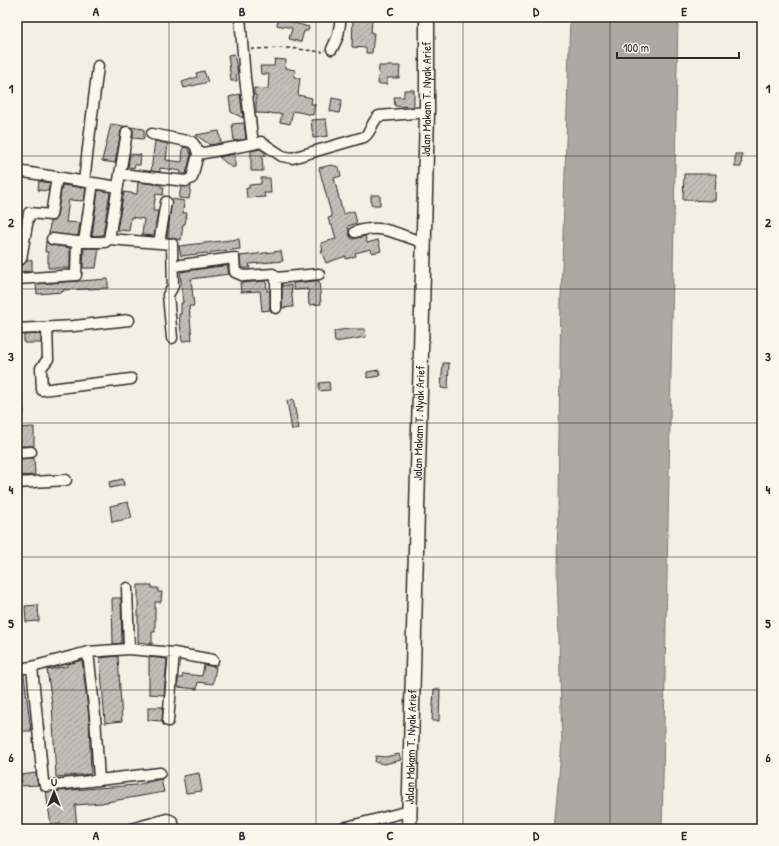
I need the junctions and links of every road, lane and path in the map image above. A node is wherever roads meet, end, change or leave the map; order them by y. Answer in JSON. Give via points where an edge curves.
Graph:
{"nodes":[{"id":1,"x":240,"y":17,"type":"edge"},
{"id":2,"x":341,"y":17,"type":"edge"},
{"id":3,"x":427,"y":17,"type":"edge"},
{"id":4,"x":244,"y":49,"type":"junction"},
{"id":5,"x":332,"y":49,"type":"joint"},
{"id":6,"x":98,"y":66,"type":"dead end"},
{"id":7,"x":427,"y":112,"type":"junction"},
{"id":8,"x":127,"y":132,"type":"dead end"},
{"id":9,"x":152,"y":134,"type":"dead end"},
{"id":10,"x":253,"y":144,"type":"junction"},
{"id":11,"x":198,"y":154,"type":"junction"},
{"id":12,"x":24,"y":172,"type":"dead end"},
{"id":13,"x":120,"y":174,"type":"junction"},
{"id":14,"x":57,"y":177,"type":"junction"},
{"id":15,"x":88,"y":182,"type":"junction"},
{"id":16,"x":118,"y":187,"type":"junction"},
{"id":17,"x":166,"y":202,"type":"dead end"},
{"id":18,"x":355,"y":232,"type":"dead end"},
{"id":19,"x":52,"y":239,"type":"dead end"},
{"id":20,"x":109,"y":239,"type":"junction"},
{"id":21,"x":80,"y":242,"type":"junction"},
{"id":22,"x":423,"y":242,"type":"junction"},
{"id":23,"x":159,"y":243,"type":"junction"},
{"id":24,"x":22,"y":259,"type":"dead end"},
{"id":25,"x":173,"y":266,"type":"junction"},
{"id":26,"x":319,"y":274,"type":"dead end"},
{"id":27,"x":276,"y":278,"type":"junction"},
{"id":28,"x":17,"y":279,"type":"edge"},
{"id":29,"x":276,"y":308,"type":"dead end"},
{"id":30,"x":129,"y":320,"type":"dead end"},
{"id":31,"x":48,"y":328,"type":"junction"},
{"id":32,"x":17,"y":329,"type":"edge"},
{"id":33,"x":172,"y":338,"type":"dead end"},
{"id":34,"x":131,"y":379,"type":"dead end"},
{"id":35,"x":31,"y":452,"type":"dead end"},
{"id":36,"x":17,"y":453,"type":"edge"},
{"id":37,"x":66,"y":480,"type":"dead end"},
{"id":38,"x":17,"y":483,"type":"edge"},
{"id":39,"x":127,"y":588,"type":"dead end"},
{"id":40,"x":129,"y":649,"type":"junction"},
{"id":41,"x":88,"y":652,"type":"junction"},
{"id":42,"x":174,"y":653,"type":"junction"},
{"id":43,"x":213,"y":660,"type":"dead end"},
{"id":44,"x":32,"y":667,"type":"junction"},
{"id":45,"x":17,"y":669,"type":"edge"},
{"id":46,"x":168,"y":721,"type":"dead end"},
{"id":47,"x":160,"y":773,"type":"dead end"},
{"id":48,"x":99,"y":780,"type":"junction"},
{"id":49,"x":409,"y":811,"type":"junction"},
{"id":50,"x":131,"y":829,"type":"edge"},
{"id":51,"x":175,"y":829,"type":"edge"},
{"id":52,"x":339,"y":829,"type":"edge"},
{"id":53,"x":409,"y":829,"type":"edge"}],
"edges":[{"from":1,"to":4,"type":"street"},
{"from":2,"to":5,"type":"street","via":[[338,36]]},
{"from":3,"to":7,"type":"street","name":"Jalan Makam T. Nyak Arief"},
{"from":4,"to":5,"type":"path","via":[[288,48],[327,52]]},
{"from":4,"to":10,"type":"street"},
{"from":6,"to":15,"type":"street"},
{"from":7,"to":10,"type":"street","via":[[379,116],[364,137],[297,157],[282,156],[261,142]]},
{"from":7,"to":22,"type":"street","name":"Jalan Makam T. Nyak Arief"},
{"from":8,"to":13,"type":"street"},
{"from":9,"to":11,"type":"street","via":[[192,142]]},
{"from":10,"to":11,"type":"street"},
{"from":11,"to":13,"type":"street","via":[[192,178],[186,181]]},
{"from":12,"to":14,"type":"street"},
{"from":13,"to":16,"type":"street"},
{"from":14,"to":15,"type":"street"},
{"from":14,"to":24,"type":"street","via":[[51,215],[30,213]]},
{"from":15,"to":16,"type":"street"},
{"from":15,"to":21,"type":"street"},
{"from":16,"to":20,"type":"street"},
{"from":17,"to":23,"type":"street"},
{"from":18,"to":22,"type":"street","via":[[378,228]]},
{"from":19,"to":21,"type":"street"},
{"from":20,"to":21,"type":"street","via":[[105,242]]},
{"from":20,"to":23,"type":"street"},
{"from":21,"to":28,"type":"street","via":[[76,275]]},
{"from":22,"to":49,"type":"street","name":"Jalan Makam T. Nyak Arief"},
{"from":23,"to":25,"type":"street","via":[[172,244]]},
{"from":25,"to":27,"type":"street","via":[[234,258],[235,272],[244,276],[273,274]]},
{"from":25,"to":33,"type":"street","via":[[174,286],[168,295]]},
{"from":26,"to":27,"type":"street"},
{"from":27,"to":29,"type":"street"},
{"from":30,"to":31,"type":"street"},
{"from":31,"to":32,"type":"street"},
{"from":31,"to":34,"type":"street","via":[[48,359],[41,368],[42,390]]},
{"from":35,"to":36,"type":"street"},
{"from":37,"to":38,"type":"street"},
{"from":39,"to":40,"type":"street"},
{"from":40,"to":41,"type":"street"},
{"from":40,"to":42,"type":"street"},
{"from":41,"to":44,"type":"street"},
{"from":41,"to":48,"type":"street"},
{"from":42,"to":43,"type":"street"},
{"from":42,"to":46,"type":"street"},
{"from":44,"to":45,"type":"street"},
{"from":44,"to":48,"type":"street","via":[[44,783]]},
{"from":47,"to":48,"type":"street"},
{"from":49,"to":52,"type":"street"},
{"from":49,"to":53,"type":"street","name":"Jalan Makam T. Nyak Arief"},
{"from":50,"to":51,"type":"street","via":[[167,819],[172,822]]}]}
